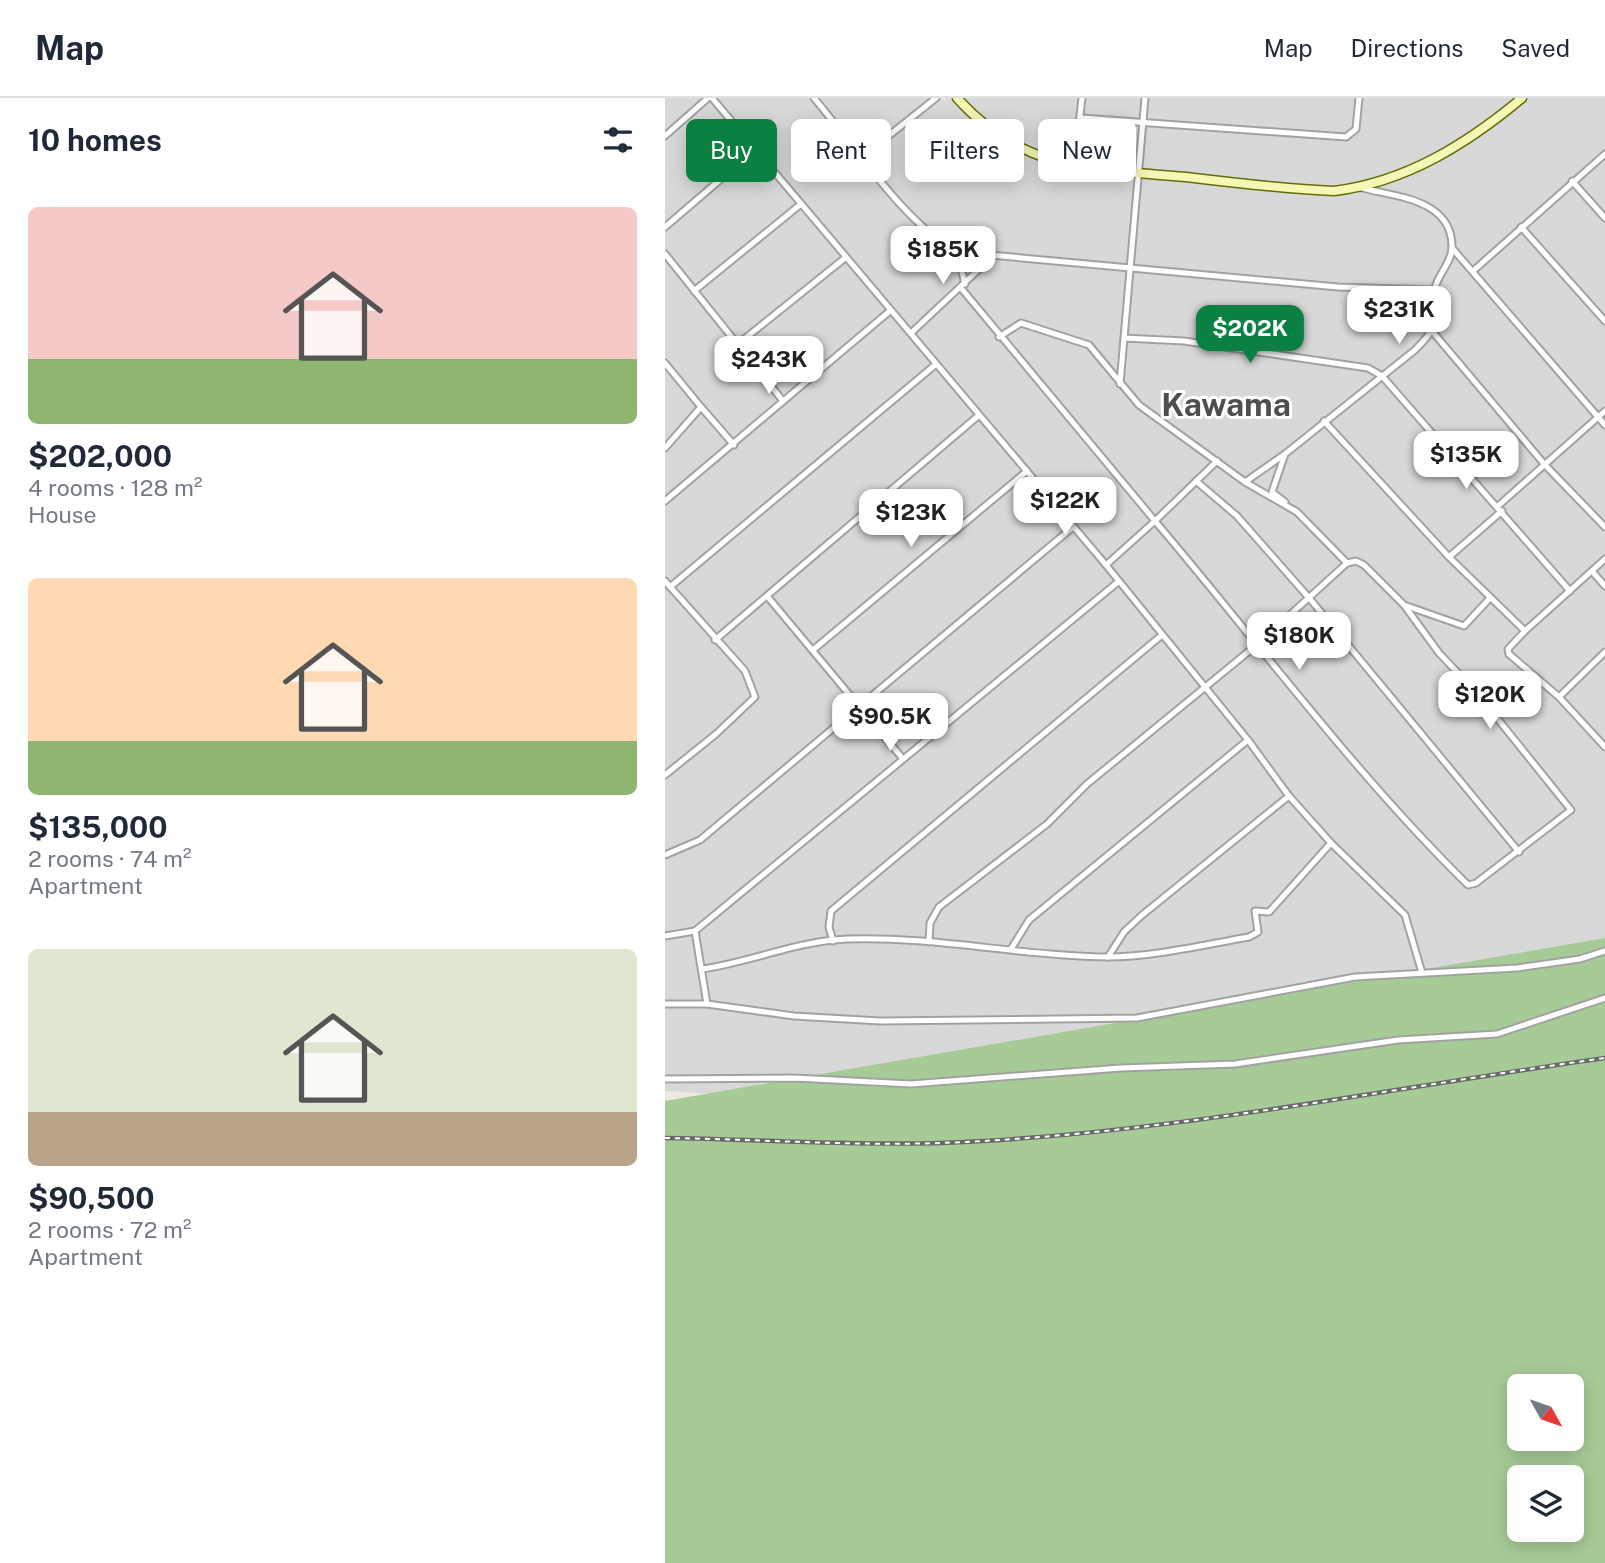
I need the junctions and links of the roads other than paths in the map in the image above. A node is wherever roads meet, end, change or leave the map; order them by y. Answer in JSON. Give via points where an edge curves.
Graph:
{"nodes":[{"id":1,"x":710,"y":98,"type":"edge"},
{"id":2,"x":814,"y":98,"type":"edge"},
{"id":3,"x":828,"y":98,"type":"edge"},
{"id":4,"x":936,"y":98,"type":"edge"},
{"id":5,"x":957,"y":98,"type":"edge"},
{"id":6,"x":1082,"y":98,"type":"edge"},
{"id":7,"x":1145,"y":98,"type":"edge"},
{"id":8,"x":1359,"y":98,"type":"edge"},
{"id":9,"x":1522,"y":98,"type":"edge"},
{"id":10,"x":820,"y":105,"type":"junction"},
{"id":11,"x":1081,"y":118,"type":"joint"},
{"id":12,"x":729,"y":119,"type":"edge"},
{"id":13,"x":831,"y":119,"type":"edge"},
{"id":14,"x":1142,"y":124,"type":"junction"},
{"id":15,"x":891,"y":134,"type":"edge"},
{"id":16,"x":665,"y":136,"type":"edge"},
{"id":17,"x":1605,"y":154,"type":"edge"},
{"id":18,"x":1038,"y":155,"type":"edge"},
{"id":19,"x":1136,"y":173,"type":"edge"},
{"id":20,"x":1139,"y":173,"type":"junction"},
{"id":21,"x":777,"y":175,"type":"edge"},
{"id":22,"x":1572,"y":181,"type":"junction"},
{"id":23,"x":718,"y":182,"type":"edge"},
{"id":24,"x":884,"y":182,"type":"edge"},
{"id":25,"x":1362,"y":188,"type":"junction"},
{"id":26,"x":801,"y":204,"type":"junction"},
{"id":27,"x":1605,"y":218,"type":"edge"},
{"id":28,"x":1521,"y":226,"type":"junction"},
{"id":29,"x":665,"y":227,"type":"edge"},
{"id":30,"x":1452,"y":248,"type":"junction"},
{"id":31,"x":957,"y":252,"type":"junction"},
{"id":32,"x":665,"y":254,"type":"edge"},
{"id":33,"x":992,"y":257,"type":"junction"},
{"id":34,"x":845,"y":258,"type":"junction"},
{"id":35,"x":1130,"y":268,"type":"junction"},
{"id":36,"x":1473,"y":271,"type":"junction"},
{"id":37,"x":963,"y":286,"type":"junction"},
{"id":38,"x":694,"y":290,"type":"junction"},
{"id":39,"x":1435,"y":290,"type":"junction"},
{"id":40,"x":891,"y":310,"type":"junction"},
{"id":41,"x":1605,"y":321,"type":"edge"},
{"id":42,"x":1432,"y":331,"type":"junction"},
{"id":43,"x":911,"y":333,"type":"junction"},
{"id":44,"x":999,"y":337,"type":"junction"},
{"id":45,"x":1124,"y":338,"type":"junction"},
{"id":46,"x":738,"y":344,"type":"junction"},
{"id":47,"x":665,"y":363,"type":"edge"},
{"id":48,"x":1121,"y":364,"type":"junction"},
{"id":49,"x":935,"y":365,"type":"junction"},
{"id":50,"x":1106,"y":367,"type":"junction"},
{"id":51,"x":1382,"y":376,"type":"junction"},
{"id":52,"x":1120,"y":386,"type":"junction"},
{"id":53,"x":783,"y":401,"type":"junction"},
{"id":54,"x":701,"y":407,"type":"junction"},
{"id":55,"x":1605,"y":411,"type":"edge"},
{"id":56,"x":978,"y":416,"type":"junction"},
{"id":57,"x":1598,"y":417,"type":"junction"},
{"id":58,"x":1324,"y":421,"type":"junction"},
{"id":59,"x":1605,"y":425,"type":"edge"},
{"id":60,"x":734,"y":444,"type":"junction"},
{"id":61,"x":665,"y":448,"type":"edge"},
{"id":62,"x":1285,"y":454,"type":"junction"},
{"id":63,"x":1217,"y":461,"type":"junction"},
{"id":64,"x":1545,"y":465,"type":"junction"},
{"id":65,"x":1027,"y":471,"type":"junction"},
{"id":66,"x":1196,"y":481,"type":"junction"},
{"id":67,"x":1245,"y":482,"type":"junction"},
{"id":68,"x":665,"y":501,"type":"edge"},
{"id":69,"x":1500,"y":509,"type":"junction"},
{"id":70,"x":1297,"y":512,"type":"junction"},
{"id":71,"x":1155,"y":521,"type":"junction"},
{"id":72,"x":1073,"y":527,"type":"junction"},
{"id":73,"x":1605,"y":527,"type":"edge"},
{"id":74,"x":1449,"y":556,"type":"junction"},
{"id":75,"x":1605,"y":559,"type":"edge"},
{"id":76,"x":1347,"y":563,"type":"junction"},
{"id":77,"x":1106,"y":565,"type":"junction"},
{"id":78,"x":1592,"y":571,"type":"junction"},
{"id":79,"x":665,"y":581,"type":"edge"},
{"id":80,"x":1118,"y":582,"type":"junction"},
{"id":81,"x":1605,"y":586,"type":"edge"},
{"id":82,"x":670,"y":587,"type":"junction"},
{"id":83,"x":1570,"y":591,"type":"junction"},
{"id":84,"x":767,"y":596,"type":"junction"},
{"id":85,"x":1310,"y":598,"type":"junction"},
{"id":86,"x":1490,"y":598,"type":"junction"},
{"id":87,"x":1403,"y":605,"type":"junction"},
{"id":88,"x":1525,"y":631,"type":"junction"},
{"id":89,"x":1162,"y":635,"type":"junction"},
{"id":90,"x":715,"y":640,"type":"junction"},
{"id":91,"x":1259,"y":643,"type":"junction"},
{"id":92,"x":813,"y":650,"type":"junction"},
{"id":93,"x":1605,"y":652,"type":"edge"},
{"id":94,"x":1205,"y":685,"type":"junction"},
{"id":95,"x":1559,"y":697,"type":"junction"},
{"id":96,"x":861,"y":706,"type":"junction"},
{"id":97,"x":1248,"y":740,"type":"junction"},
{"id":98,"x":1605,"y":747,"type":"edge"},
{"id":99,"x":903,"y":759,"type":"junction"},
{"id":100,"x":665,"y":775,"type":"edge"},
{"id":101,"x":1289,"y":796,"type":"junction"},
{"id":102,"x":1331,"y":843,"type":"junction"},
{"id":103,"x":1520,"y":852,"type":"junction"},
{"id":104,"x":665,"y":855,"type":"edge"},
{"id":105,"x":695,"y":931,"type":"junction"},
{"id":106,"x":665,"y":936,"type":"edge"},
{"id":107,"x":833,"y":941,"type":"junction"},
{"id":108,"x":929,"y":942,"type":"junction"},
{"id":109,"x":1011,"y":949,"type":"junction"},
{"id":110,"x":1605,"y":951,"type":"edge"},
{"id":111,"x":1108,"y":957,"type":"junction"},
{"id":112,"x":702,"y":969,"type":"junction"},
{"id":113,"x":1422,"y":972,"type":"junction"},
{"id":114,"x":1605,"y":998,"type":"edge"},
{"id":115,"x":665,"y":1004,"type":"edge"},
{"id":116,"x":707,"y":1004,"type":"junction"},
{"id":117,"x":665,"y":1079,"type":"edge"}],
"edges":[{"from":1,"to":12,"type":"street"},
{"from":1,"to":16,"type":"street"},
{"from":2,"to":10,"type":"street"},
{"from":3,"to":10,"type":"street"},
{"from":4,"to":15,"type":"street"},
{"from":5,"to":18,"type":"street","via":[[1000,137]]},
{"from":6,"to":11,"type":"street"},
{"from":7,"to":14,"type":"street"},
{"from":8,"to":14,"type":"street","via":[[1356,129],[1346,137]]},
{"from":9,"to":25,"type":"street","via":[[1429,163]]},
{"from":10,"to":13,"type":"street"},
{"from":11,"to":14,"type":"street"},
{"from":14,"to":20,"type":"street"},
{"from":17,"to":22,"type":"street"},
{"from":19,"to":20,"type":"street"},
{"from":20,"to":25,"type":"street","via":[[1297,190]]},
{"from":20,"to":35,"type":"street"},
{"from":21,"to":26,"type":"street"},
{"from":22,"to":27,"type":"street"},
{"from":22,"to":28,"type":"street"},
{"from":23,"to":29,"type":"street"},
{"from":24,"to":31,"type":"street","via":[[937,242]]},
{"from":25,"to":30,"type":"street","via":[[1436,210]]},
{"from":26,"to":34,"type":"street"},
{"from":26,"to":38,"type":"street"},
{"from":28,"to":36,"type":"street"},
{"from":28,"to":41,"type":"street"},
{"from":30,"to":36,"type":"street"},
{"from":30,"to":39,"type":"street"},
{"from":31,"to":33,"type":"street"},
{"from":31,"to":37,"type":"street"},
{"from":32,"to":38,"type":"street"},
{"from":33,"to":35,"type":"street"},
{"from":33,"to":37,"type":"street"},
{"from":34,"to":40,"type":"street"},
{"from":34,"to":46,"type":"street"},
{"from":35,"to":39,"type":"street","via":[[1338,287]]},
{"from":35,"to":45,"type":"street"},
{"from":36,"to":57,"type":"street"},
{"from":37,"to":43,"type":"street"},
{"from":37,"to":44,"type":"street"},
{"from":38,"to":46,"type":"street"},
{"from":39,"to":42,"type":"street","via":[[1439,306]]},
{"from":40,"to":43,"type":"street"},
{"from":40,"to":53,"type":"street"},
{"from":42,"to":51,"type":"street"},
{"from":42,"to":64,"type":"street"},
{"from":43,"to":49,"type":"street"},
{"from":44,"to":50,"type":"street","via":[[1021,323],[1052,331],[1089,345]]},
{"from":44,"to":71,"type":"street"},
{"from":45,"to":48,"type":"street"},
{"from":45,"to":51,"type":"street","via":[[1184,341],[1355,365]]},
{"from":46,"to":53,"type":"street"},
{"from":47,"to":54,"type":"street"},
{"from":48,"to":50,"type":"street"},
{"from":48,"to":52,"type":"street"},
{"from":49,"to":56,"type":"street"},
{"from":49,"to":82,"type":"street"},
{"from":50,"to":52,"type":"street"},
{"from":51,"to":58,"type":"street"},
{"from":51,"to":69,"type":"street"},
{"from":52,"to":63,"type":"street"},
{"from":53,"to":60,"type":"street"},
{"from":54,"to":60,"type":"street"},
{"from":54,"to":61,"type":"street"},
{"from":55,"to":57,"type":"street"},
{"from":56,"to":65,"type":"street"},
{"from":56,"to":84,"type":"street"},
{"from":57,"to":59,"type":"street"},
{"from":57,"to":64,"type":"street"},
{"from":58,"to":62,"type":"street"},
{"from":58,"to":74,"type":"street"},
{"from":60,"to":68,"type":"street"},
{"from":62,"to":67,"type":"street"},
{"from":62,"to":70,"type":"street","via":[[1272,492]]},
{"from":63,"to":66,"type":"street"},
{"from":63,"to":67,"type":"street"},
{"from":64,"to":69,"type":"street"},
{"from":64,"to":73,"type":"street"},
{"from":65,"to":72,"type":"street"},
{"from":65,"to":92,"type":"street"},
{"from":66,"to":71,"type":"street"},
{"from":66,"to":85,"type":"street","via":[[1237,516]]},
{"from":67,"to":70,"type":"street"},
{"from":69,"to":74,"type":"street"},
{"from":69,"to":83,"type":"street"},
{"from":70,"to":76,"type":"street"},
{"from":71,"to":77,"type":"street"},
{"from":71,"to":91,"type":"street"},
{"from":72,"to":77,"type":"street"},
{"from":72,"to":96,"type":"street"},
{"from":74,"to":86,"type":"street"},
{"from":75,"to":78,"type":"street"},
{"from":76,"to":85,"type":"street"},
{"from":76,"to":87,"type":"street","via":[[1364,565]]},
{"from":77,"to":80,"type":"street"},
{"from":78,"to":81,"type":"street"},
{"from":78,"to":83,"type":"street"},
{"from":79,"to":82,"type":"street"},
{"from":80,"to":89,"type":"street"},
{"from":80,"to":99,"type":"street"},
{"from":82,"to":90,"type":"street"},
{"from":83,"to":88,"type":"street"},
{"from":84,"to":90,"type":"street"},
{"from":84,"to":92,"type":"street"},
{"from":85,"to":91,"type":"street"},
{"from":85,"to":103,"type":"street"},
{"from":86,"to":87,"type":"street","via":[[1464,626]]},
{"from":86,"to":88,"type":"street"},
{"from":87,"to":103,"type":"street","via":[[1571,808]]},
{"from":88,"to":95,"type":"street","via":[[1508,649],[1509,654]]},
{"from":89,"to":94,"type":"street"},
{"from":89,"to":107,"type":"street","via":[[831,911]]},
{"from":90,"to":100,"type":"street","via":[[745,671],[755,697]]},
{"from":91,"to":94,"type":"street"},
{"from":91,"to":103,"type":"street","via":[[1392,804],[1468,885]]},
{"from":92,"to":96,"type":"street"},
{"from":93,"to":95,"type":"street"},
{"from":94,"to":97,"type":"street"},
{"from":94,"to":108,"type":"street","via":[[1087,783],[1047,824],[939,907],[930,923]]},
{"from":95,"to":98,"type":"street"},
{"from":96,"to":99,"type":"street"},
{"from":96,"to":104,"type":"street","via":[[700,840]]},
{"from":97,"to":101,"type":"street"},
{"from":97,"to":109,"type":"street","via":[[1029,920]]},
{"from":99,"to":105,"type":"street"},
{"from":101,"to":102,"type":"street"},
{"from":101,"to":111,"type":"street","via":[[1141,916]]},
{"from":102,"to":111,"type":"street","via":[[1269,912],[1255,911],[1257,934]]},
{"from":102,"to":113,"type":"street","via":[[1405,915]]},
{"from":105,"to":106,"type":"street"},
{"from":105,"to":112,"type":"street"},
{"from":107,"to":108,"type":"street"},
{"from":107,"to":112,"type":"street"},
{"from":108,"to":109,"type":"street"},
{"from":109,"to":111,"type":"street"},
{"from":110,"to":113,"type":"street","via":[[1517,968]]},
{"from":112,"to":116,"type":"street"},
{"from":113,"to":116,"type":"street","via":[[1355,977],[1137,1018],[880,1021]]},
{"from":114,"to":117,"type":"street","via":[[1497,1034],[1387,1042],[1235,1064],[911,1084],[794,1078]]},
{"from":115,"to":116,"type":"street"}]}
